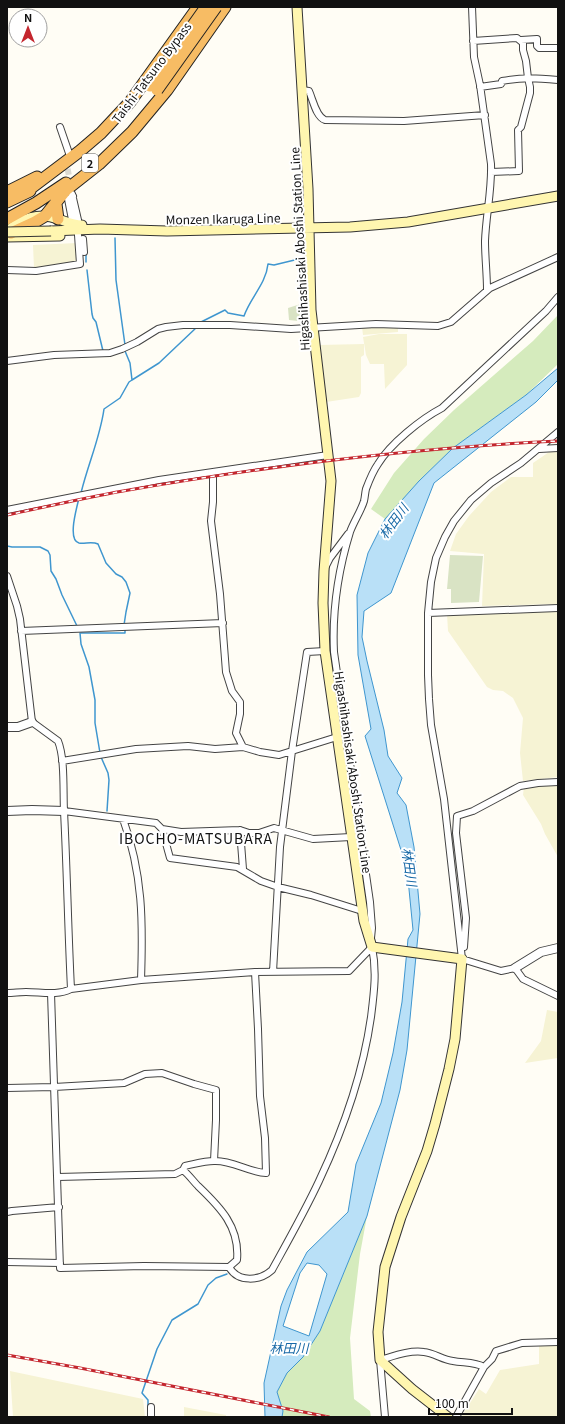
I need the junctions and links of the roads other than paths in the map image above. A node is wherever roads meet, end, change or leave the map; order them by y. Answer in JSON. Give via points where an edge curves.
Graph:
{"nodes":[{"id":1,"x":206,"y":7,"type":"edge"},
{"id":2,"x":216,"y":7,"type":"edge"},
{"id":3,"x":225,"y":7,"type":"edge"},
{"id":4,"x":297,"y":7,"type":"edge"},
{"id":5,"x":472,"y":7,"type":"edge"},
{"id":6,"x":193,"y":11,"type":"edge"},
{"id":7,"x":473,"y":40,"type":"junction"},
{"id":8,"x":521,"y":40,"type":"junction"},
{"id":9,"x":197,"y":48,"type":"junction"},
{"id":10,"x":558,"y":48,"type":"edge"},
{"id":11,"x":528,"y":78,"type":"junction"},
{"id":12,"x":558,"y":80,"type":"edge"},
{"id":13,"x":156,"y":86,"type":"junction"},
{"id":14,"x":480,"y":87,"type":"junction"},
{"id":15,"x":302,"y":90,"type":"junction"},
{"id":16,"x":485,"y":115,"type":"junction"},
{"id":17,"x":66,"y":160,"type":"junction"},
{"id":18,"x":491,"y":172,"type":"junction"},
{"id":19,"x":7,"y":192,"type":"edge"},
{"id":20,"x":23,"y":194,"type":"junction"},
{"id":21,"x":72,"y":194,"type":"tunnel mouth"},
{"id":22,"x":558,"y":196,"type":"edge"},
{"id":23,"x":7,"y":202,"type":"edge"},
{"id":24,"x":56,"y":204,"type":"junction"},
{"id":25,"x":487,"y":208,"type":"junction"},
{"id":26,"x":45,"y":216,"type":"junction"},
{"id":27,"x":7,"y":219,"type":"edge"},
{"id":28,"x":58,"y":219,"type":"junction"},
{"id":29,"x":76,"y":222,"type":"junction"},
{"id":30,"x":310,"y":228,"type":"junction"},
{"id":31,"x":147,"y":231,"type":"junction"},
{"id":32,"x":167,"y":231,"type":"junction"},
{"id":33,"x":7,"y":234,"type":"edge"},
{"id":34,"x":81,"y":237,"type":"junction"},
{"id":35,"x":558,"y":257,"type":"edge"},
{"id":36,"x":7,"y":270,"type":"edge"},
{"id":37,"x":488,"y":290,"type":"junction"},
{"id":38,"x":558,"y":297,"type":"edge"},
{"id":39,"x":313,"y":328,"type":"junction"},
{"id":40,"x":7,"y":361,"type":"edge"},
{"id":41,"x":558,"y":432,"type":"edge"},
{"id":42,"x":558,"y":448,"type":"edge"},
{"id":43,"x":539,"y":449,"type":"junction"},
{"id":44,"x":328,"y":455,"type":"junction"},
{"id":45,"x":213,"y":472,"type":"junction"},
{"id":46,"x":7,"y":510,"type":"edge"},
{"id":47,"x":351,"y":529,"type":"junction"},
{"id":48,"x":324,"y":571,"type":"junction"},
{"id":49,"x":7,"y":576,"type":"edge"},
{"id":50,"x":558,"y":608,"type":"edge"},
{"id":51,"x":428,"y":613,"type":"junction"},
{"id":52,"x":223,"y":623,"type":"junction"},
{"id":53,"x":22,"y":631,"type":"junction"},
{"id":54,"x":325,"y":651,"type":"junction"},
{"id":55,"x":32,"y":722,"type":"junction"},
{"id":56,"x":7,"y":727,"type":"edge"},
{"id":57,"x":337,"y":737,"type":"junction"},
{"id":58,"x":243,"y":747,"type":"junction"},
{"id":59,"x":292,"y":751,"type":"junction"},
{"id":60,"x":62,"y":761,"type":"junction"},
{"id":61,"x":558,"y":782,"type":"edge"},
{"id":62,"x":7,"y":811,"type":"edge"},
{"id":63,"x":64,"y":811,"type":"junction"},
{"id":64,"x":123,"y":819,"type":"junction"},
{"id":65,"x":162,"y":829,"type":"junction"},
{"id":66,"x":240,"y":830,"type":"junction"},
{"id":67,"x":282,"y":830,"type":"junction"},
{"id":68,"x":351,"y":837,"type":"junction"},
{"id":69,"x":243,"y":869,"type":"junction"},
{"id":70,"x":278,"y":887,"type":"junction"},
{"id":71,"x":362,"y":911,"type":"junction"},
{"id":72,"x":371,"y":944,"type":"junction"},
{"id":73,"x":558,"y":948,"type":"edge"},
{"id":74,"x":462,"y":958,"type":"junction"},
{"id":75,"x":515,"y":968,"type":"junction"},
{"id":76,"x":255,"y":972,"type":"junction"},
{"id":77,"x":273,"y":972,"type":"junction"},
{"id":78,"x":141,"y":980,"type":"junction"},
{"id":79,"x":71,"y":989,"type":"junction"},
{"id":80,"x":7,"y":993,"type":"edge"},
{"id":81,"x":51,"y":993,"type":"junction"},
{"id":82,"x":558,"y":996,"type":"edge"},
{"id":83,"x":54,"y":1087,"type":"junction"},
{"id":84,"x":7,"y":1088,"type":"edge"},
{"id":85,"x":214,"y":1161,"type":"junction"},
{"id":86,"x":183,"y":1170,"type":"junction"},
{"id":87,"x":58,"y":1177,"type":"junction"},
{"id":88,"x":59,"y":1207,"type":"junction"},
{"id":89,"x":7,"y":1212,"type":"edge"},
{"id":90,"x":7,"y":1262,"type":"edge"},
{"id":91,"x":60,"y":1263,"type":"junction"},
{"id":92,"x":229,"y":1267,"type":"junction"},
{"id":93,"x":558,"y":1342,"type":"edge"},
{"id":94,"x":380,"y":1360,"type":"junction"},
{"id":95,"x":484,"y":1367,"type":"junction"},
{"id":96,"x":150,"y":1407,"type":"dead end"},
{"id":97,"x":151,"y":1417,"type":"edge"},
{"id":98,"x":385,"y":1417,"type":"edge"},
{"id":99,"x":448,"y":1417,"type":"edge"},
{"id":100,"x":456,"y":1417,"type":"edge"}],
"edges":[{"from":1,"to":13,"type":"highway","name":"Taishi-Tatsuno Bypass","number":"2","bridge":true},
{"from":2,"to":13,"type":"highway","name":"Taishi-Tatsuno Bypass","number":"2","bridge":true},
{"from":3,"to":9,"type":"highway"},
{"from":4,"to":15,"type":"main road","name":"Higashihashisaki Aboshi Station Line"},
{"from":5,"to":7,"type":"street"},
{"from":6,"to":9,"type":"highway"},
{"from":6,"to":13,"type":"highway"},
{"from":7,"to":8,"type":"street"},
{"from":7,"to":14,"type":"street"},
{"from":8,"to":10,"type":"street","via":[[537,39],[539,48]]},
{"from":8,"to":11,"type":"street"},
{"from":9,"to":13,"type":"highway"},
{"from":11,"to":12,"type":"street"},
{"from":11,"to":14,"type":"street"},
{"from":11,"to":18,"type":"street","via":[[530,93],[518,130],[519,171]]},
{"from":13,"to":17,"type":"highway","via":[[130,102],[101,133]]},
{"from":13,"to":20,"type":"highway","name":"Taishi-Tatsuno Bypass","number":"2","via":[[94,148],[58,176]]},
{"from":13,"to":24,"type":"highway","via":[[126,138],[66,190]]},
{"from":13,"to":27,"type":"highway","name":"Taishi-Tatsuno Bypass","number":"2","via":[[123,132],[94,160],[57,190]]},
{"from":14,"to":16,"type":"street"},
{"from":15,"to":16,"type":"street","via":[[309,91],[319,114],[325,120],[404,121]]},
{"from":15,"to":30,"type":"main road","name":"Higashihashisaki Aboshi Station Line"},
{"from":16,"to":18,"type":"street"},
{"from":17,"to":19,"type":"highway"},
{"from":17,"to":20,"type":"highway"},
{"from":18,"to":25,"type":"street"},
{"from":20,"to":23,"type":"highway","name":"Taishi-Tatsuno Bypass","number":"2"},
{"from":21,"to":29,"type":"street","via":[[68,199]]},
{"from":22,"to":25,"type":"main road","name":"Monzen Ikaruga Line"},
{"from":24,"to":26,"type":"highway"},
{"from":24,"to":28,"type":"highway"},
{"from":25,"to":30,"type":"main road","name":"Monzen Ikaruga Line","via":[[401,223]]},
{"from":25,"to":37,"type":"street","via":[[485,256]]},
{"from":26,"to":28,"type":"main road"},
{"from":26,"to":33,"type":"highway"},
{"from":28,"to":29,"type":"main road"},
{"from":29,"to":32,"type":"main road","via":[[131,225]]},
{"from":30,"to":32,"type":"main road","name":"Monzen Ikaruga Line"},
{"from":30,"to":39,"type":"main road","name":"Higashihashisaki Aboshi Station Line"},
{"from":31,"to":32,"type":"main road","name":"Monzen Ikaruga Line"},
{"from":31,"to":33,"type":"main road","name":"Monzen Ikaruga Line","bridge":true,"via":[[51,230]]},
{"from":31,"to":34,"type":"main road"},
{"from":33,"to":34,"type":"main road"},
{"from":34,"to":36,"type":"street","via":[[80,264],[36,271]]},
{"from":35,"to":37,"type":"street"},
{"from":37,"to":39,"type":"street","via":[[451,322],[444,325],[376,324]]},
{"from":38,"to":47,"type":"street","via":[[546,312],[442,408],[392,446],[378,464],[366,488],[364,501]]},
{"from":39,"to":40,"type":"street","via":[[230,325],[166,327],[110,353]]},
{"from":39,"to":44,"type":"main road","name":"Higashihashisaki Aboshi Station Line"},
{"from":41,"to":43,"type":"street"},
{"from":42,"to":43,"type":"street"},
{"from":43,"to":51,"type":"street","via":[[471,500],[454,522],[436,558]]},
{"from":44,"to":45,"type":"street"},
{"from":44,"to":48,"type":"main road","name":"Higashihashisaki Aboshi Station Line","via":[[331,481]]},
{"from":45,"to":46,"type":"street"},
{"from":45,"to":52,"type":"street","via":[[211,521]]},
{"from":47,"to":48,"type":"street"},
{"from":47,"to":72,"type":"street","via":[[341,563],[334,602],[334,652],[370,902]]},
{"from":48,"to":54,"type":"main road","name":"Higashihashisaki Aboshi Station Line"},
{"from":49,"to":53,"type":"street"},
{"from":50,"to":51,"type":"street"},
{"from":51,"to":74,"type":"street","via":[[431,725],[444,799]]},
{"from":52,"to":53,"type":"street"},
{"from":52,"to":58,"type":"street","via":[[226,672],[232,691],[240,702],[236,733]]},
{"from":53,"to":55,"type":"street"},
{"from":54,"to":57,"type":"main road","name":"Higashihashisaki Aboshi Station Line"},
{"from":54,"to":59,"type":"street","via":[[307,652]]},
{"from":55,"to":56,"type":"street","via":[[18,727]]},
{"from":55,"to":60,"type":"street","via":[[58,741]]},
{"from":57,"to":59,"type":"street"},
{"from":57,"to":68,"type":"main road","name":"Higashihashisaki Aboshi Station Line"},
{"from":58,"to":59,"type":"street","via":[[278,755]]},
{"from":58,"to":60,"type":"street","via":[[216,749],[188,746],[136,749]]},
{"from":59,"to":67,"type":"street"},
{"from":60,"to":63,"type":"street"},
{"from":61,"to":74,"type":"street","via":[[520,786],[473,811],[457,816],[456,833],[466,918]]},
{"from":62,"to":63,"type":"street"},
{"from":63,"to":64,"type":"street"},
{"from":63,"to":79,"type":"street"},
{"from":64,"to":65,"type":"street","via":[[156,823]]},
{"from":64,"to":78,"type":"street","via":[[135,854],[139,883],[142,915]]},
{"from":65,"to":66,"type":"street","via":[[181,832]]},
{"from":65,"to":69,"type":"street","via":[[170,858]]},
{"from":66,"to":67,"type":"street"},
{"from":66,"to":69,"type":"street"},
{"from":67,"to":68,"type":"street","via":[[314,839]]},
{"from":67,"to":70,"type":"street"},
{"from":68,"to":71,"type":"main road","name":"Higashihashisaki Aboshi Station Line"},
{"from":69,"to":70,"type":"street"},
{"from":70,"to":71,"type":"street"},
{"from":70,"to":77,"type":"street"},
{"from":71,"to":72,"type":"main road","name":"Higashihashisaki Aboshi Station Line"},
{"from":72,"to":74,"type":"main road"},
{"from":72,"to":77,"type":"street","via":[[348,971]]},
{"from":72,"to":92,"type":"street","via":[[375,987],[368,1035],[362,1064],[331,1155],[272,1270],[267,1275],[254,1279],[242,1278]]},
{"from":73,"to":75,"type":"street","via":[[541,952]]},
{"from":74,"to":75,"type":"street","via":[[501,971]]},
{"from":74,"to":94,"type":"main road","via":[[455,1039],[449,1069],[427,1151],[385,1267],[378,1332]]},
{"from":75,"to":82,"type":"street","via":[[523,979]]},
{"from":76,"to":77,"type":"street"},
{"from":76,"to":78,"type":"street"},
{"from":76,"to":85,"type":"street","via":[[266,1173]]},
{"from":78,"to":79,"type":"street"},
{"from":79,"to":81,"type":"street"},
{"from":80,"to":81,"type":"street"},
{"from":81,"to":83,"type":"street"},
{"from":83,"to":84,"type":"street"},
{"from":83,"to":85,"type":"street","via":[[124,1084],[145,1074],[162,1073],[216,1090]]},
{"from":83,"to":87,"type":"street"},
{"from":85,"to":86,"type":"street","via":[[185,1166]]},
{"from":86,"to":87,"type":"street","via":[[175,1174]]},
{"from":86,"to":92,"type":"street","via":[[227,1216],[236,1236],[238,1250],[237,1260]]},
{"from":87,"to":88,"type":"street"},
{"from":88,"to":89,"type":"street"},
{"from":88,"to":91,"type":"street"},
{"from":90,"to":91,"type":"street"},
{"from":91,"to":92,"type":"street","via":[[60,1268]]},
{"from":93,"to":95,"type":"street","via":[[522,1343],[496,1351]]},
{"from":94,"to":95,"type":"street","via":[[411,1352],[424,1352],[450,1361],[479,1364]]},
{"from":94,"to":98,"type":"street"},
{"from":94,"to":99,"type":"main road"},
{"from":95,"to":100,"type":"street"},
{"from":96,"to":97,"type":"street"}]}
